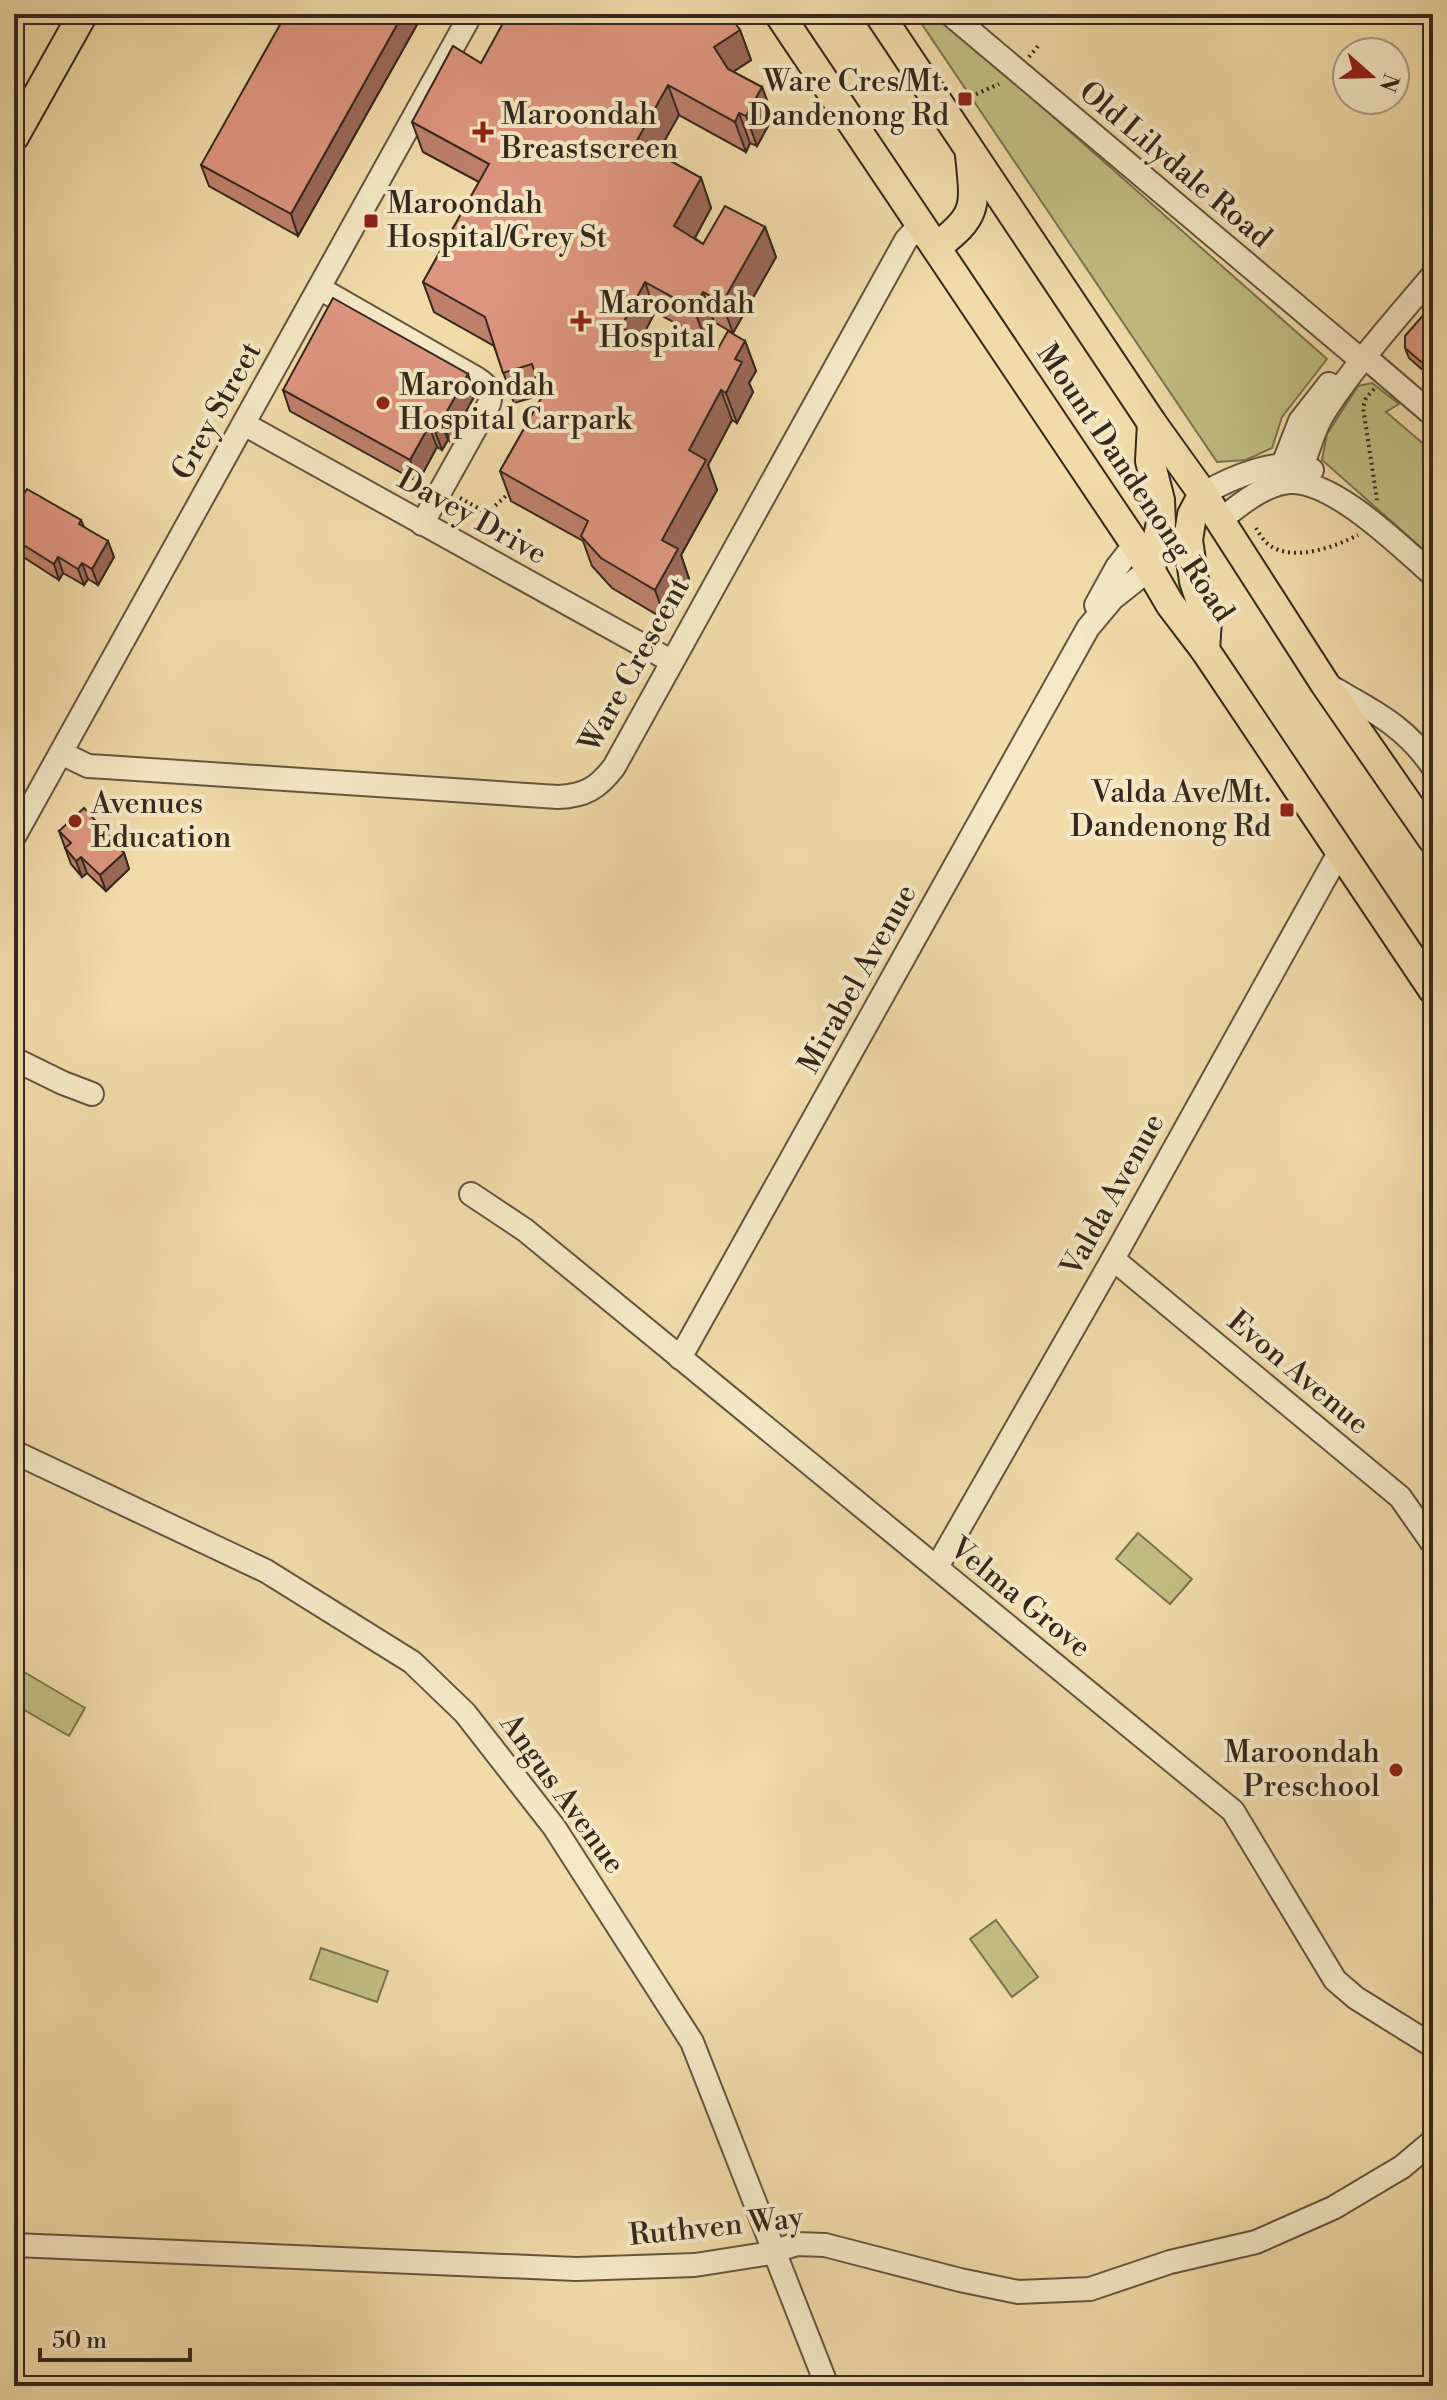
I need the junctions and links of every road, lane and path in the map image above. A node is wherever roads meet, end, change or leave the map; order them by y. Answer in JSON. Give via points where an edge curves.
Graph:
{"nodes":[{"id":1,"x":83,"y":14,"type":"edge"},
{"id":2,"x":471,"y":14,"type":"edge"},
{"id":3,"x":779,"y":14,"type":"edge"},
{"id":4,"x":879,"y":14,"type":"edge"},
{"id":5,"x":950,"y":14,"type":"edge"},
{"id":6,"x":14,"y":137,"type":"edge"},
{"id":7,"x":969,"y":151,"type":"junction"},
{"id":8,"x":928,"y":236,"type":"junction"},
{"id":9,"x":1433,"y":275,"type":"edge"},
{"id":10,"x":319,"y":288,"type":"junction"},
{"id":11,"x":1363,"y":358,"type":"junction"},
{"id":12,"x":1386,"y":375,"type":"junction"},
{"id":13,"x":1433,"y":415,"type":"edge"},
{"id":14,"x":1152,"y":423,"type":"junction"},
{"id":15,"x":244,"y":424,"type":"junction"},
{"id":16,"x":1292,"y":471,"type":"junction"},
{"id":17,"x":1203,"y":494,"type":"junction"},
{"id":18,"x":507,"y":495,"type":"edge"},
{"id":19,"x":464,"y":501,"type":"dead end"},
{"id":20,"x":1368,"y":520,"type":"junction"},
{"id":21,"x":1161,"y":523,"type":"junction"},
{"id":22,"x":422,"y":524,"type":"junction"},
{"id":23,"x":1226,"y":532,"type":"junction"},
{"id":24,"x":1188,"y":540,"type":"junction"},
{"id":25,"x":1135,"y":544,"type":"junction"},
{"id":26,"x":1151,"y":568,"type":"junction"},
{"id":27,"x":1433,"y":575,"type":"edge"},
{"id":28,"x":1088,"y":628,"type":"junction"},
{"id":29,"x":1205,"y":650,"type":"junction"},
{"id":30,"x":671,"y":661,"type":"junction"},
{"id":31,"x":1325,"y":684,"type":"junction"},
{"id":32,"x":61,"y":753,"type":"junction"},
{"id":33,"x":1433,"y":767,"type":"edge"},
{"id":34,"x":14,"y":837,"type":"edge"},
{"id":35,"x":1433,"y":840,"type":"edge"},
{"id":36,"x":1340,"y":851,"type":"junction"},
{"id":37,"x":1433,"y":990,"type":"edge"},
{"id":38,"x":14,"y":1059,"type":"edge"},
{"id":39,"x":92,"y":1094,"type":"dead end"},
{"id":40,"x":471,"y":1194,"type":"dead end"},
{"id":41,"x":1113,"y":1259,"type":"junction"},
{"id":42,"x":680,"y":1358,"type":"junction"},
{"id":43,"x":14,"y":1452,"type":"edge"},
{"id":44,"x":1433,"y":1544,"type":"edge"},
{"id":45,"x":937,"y":1567,"type":"junction"},
{"id":46,"x":1433,"y":2046,"type":"edge"},
{"id":47,"x":1433,"y":2141,"type":"edge"},
{"id":48,"x":14,"y":2245,"type":"edge"},
{"id":49,"x":773,"y":2250,"type":"junction"},
{"id":50,"x":827,"y":2386,"type":"edge"}],
"edges":[{"from":1,"to":6,"type":"main road"},
{"from":2,"to":10,"type":"street","name":"Grey Street"},
{"from":3,"to":8,"type":"main road","name":"Mount Dandenong Road"},
{"from":4,"to":7,"type":"main road","name":"Mount Dandenong Road"},
{"from":5,"to":11,"type":"street","name":"Old Lilydale Road"},
{"from":7,"to":8,"type":"main road","via":[[974,199],[970,215],[960,228]]},
{"from":7,"to":14,"type":"main road","name":"Mount Dandenong Road"},
{"from":8,"to":25,"type":"main road","name":"Mount Dandenong Road"},
{"from":8,"to":30,"type":"street","name":"Ware Crescent","via":[[906,240]]},
{"from":9,"to":11,"type":"street"},
{"from":10,"to":15,"type":"street","name":"Grey Street"},
{"from":10,"to":22,"type":"street","via":[[476,378],[490,392],[489,404]]},
{"from":11,"to":12,"type":"street","name":"Old Lilydale Road"},
{"from":11,"to":16,"type":"street"},
{"from":12,"to":13,"type":"street","name":"Old Lilydale Road"},
{"from":12,"to":20,"type":"path","via":[[1363,407],[1377,500]]},
{"from":14,"to":17,"type":"main road","name":"Mount Dandenong Road"},
{"from":14,"to":21,"type":"main road","via":[[1150,461]]},
{"from":15,"to":22,"type":"street","name":"Davey Drive"},
{"from":15,"to":32,"type":"street","name":"Grey Street"},
{"from":16,"to":17,"type":"street","via":[[1246,473]]},
{"from":16,"to":20,"type":"street"},
{"from":16,"to":23,"type":"street","via":[[1259,493]]},
{"from":17,"to":21,"type":"main road"},
{"from":17,"to":23,"type":"main road","name":"Mount Dandenong Road"},
{"from":17,"to":24,"type":"main road"},
{"from":18,"to":19,"type":"path","via":[[487,513]]},
{"from":20,"to":23,"type":"path","via":[[1361,534],[1344,543],[1301,554],[1269,545],[1255,527]]},
{"from":20,"to":27,"type":"street"},
{"from":21,"to":25,"type":"main road"},
{"from":21,"to":26,"type":"main road"},
{"from":22,"to":30,"type":"street","name":"Davey Drive"},
{"from":23,"to":24,"type":"main road"},
{"from":23,"to":31,"type":"main road","name":"Mount Dandenong Road"},
{"from":24,"to":26,"type":"main road"},
{"from":24,"to":29,"type":"main road","via":[[1207,620]]},
{"from":25,"to":26,"type":"main road","name":"Mount Dandenong Road"},
{"from":25,"to":28,"type":"street","name":"Mirabel Avenue","via":[[1104,588]]},
{"from":26,"to":28,"type":"street","name":"Mirabel Avenue","via":[[1113,598]]},
{"from":26,"to":29,"type":"main road","name":"Mount Dandenong Road"},
{"from":28,"to":42,"type":"street","name":"Mirabel Avenue"},
{"from":29,"to":36,"type":"main road","name":"Mount Dandenong Road"},
{"from":30,"to":32,"type":"street","name":"Ware Crescent","via":[[614,767],[594,790],[579,796],[88,766]]},
{"from":31,"to":33,"type":"street","name":"Mount Dandenong Road","via":[[1404,731]]},
{"from":31,"to":35,"type":"main road","name":"Mount Dandenong Road"},
{"from":32,"to":34,"type":"street","name":"Grey Street"},
{"from":36,"to":37,"type":"main road","name":"Mount Dandenong Road"},
{"from":36,"to":41,"type":"street","name":"Valda Avenue"},
{"from":38,"to":39,"type":"street"},
{"from":40,"to":42,"type":"street","name":"Velma Grove","via":[[525,1230]]},
{"from":41,"to":44,"type":"street","name":"Evon Avenue","via":[[1400,1497]]},
{"from":41,"to":45,"type":"street","name":"Valda Avenue"},
{"from":42,"to":45,"type":"street","name":"Velma Grove"},
{"from":43,"to":49,"type":"street","name":"Angus Avenue","via":[[266,1571],[412,1662],[465,1713],[554,1827],[692,2042]]},
{"from":45,"to":46,"type":"street","name":"Velma Grove","via":[[1233,1811],[1335,1980]]},
{"from":47,"to":49,"type":"street","name":"Ruthven Way","via":[[1402,2167],[1333,2208],[1256,2242],[1170,2262],[1090,2289],[1018,2292],[825,2245]]},
{"from":48,"to":49,"type":"street","name":"Ruthven Way","via":[[576,2269],[695,2265]]},
{"from":49,"to":50,"type":"street","name":"Angus Avenue"}]}
